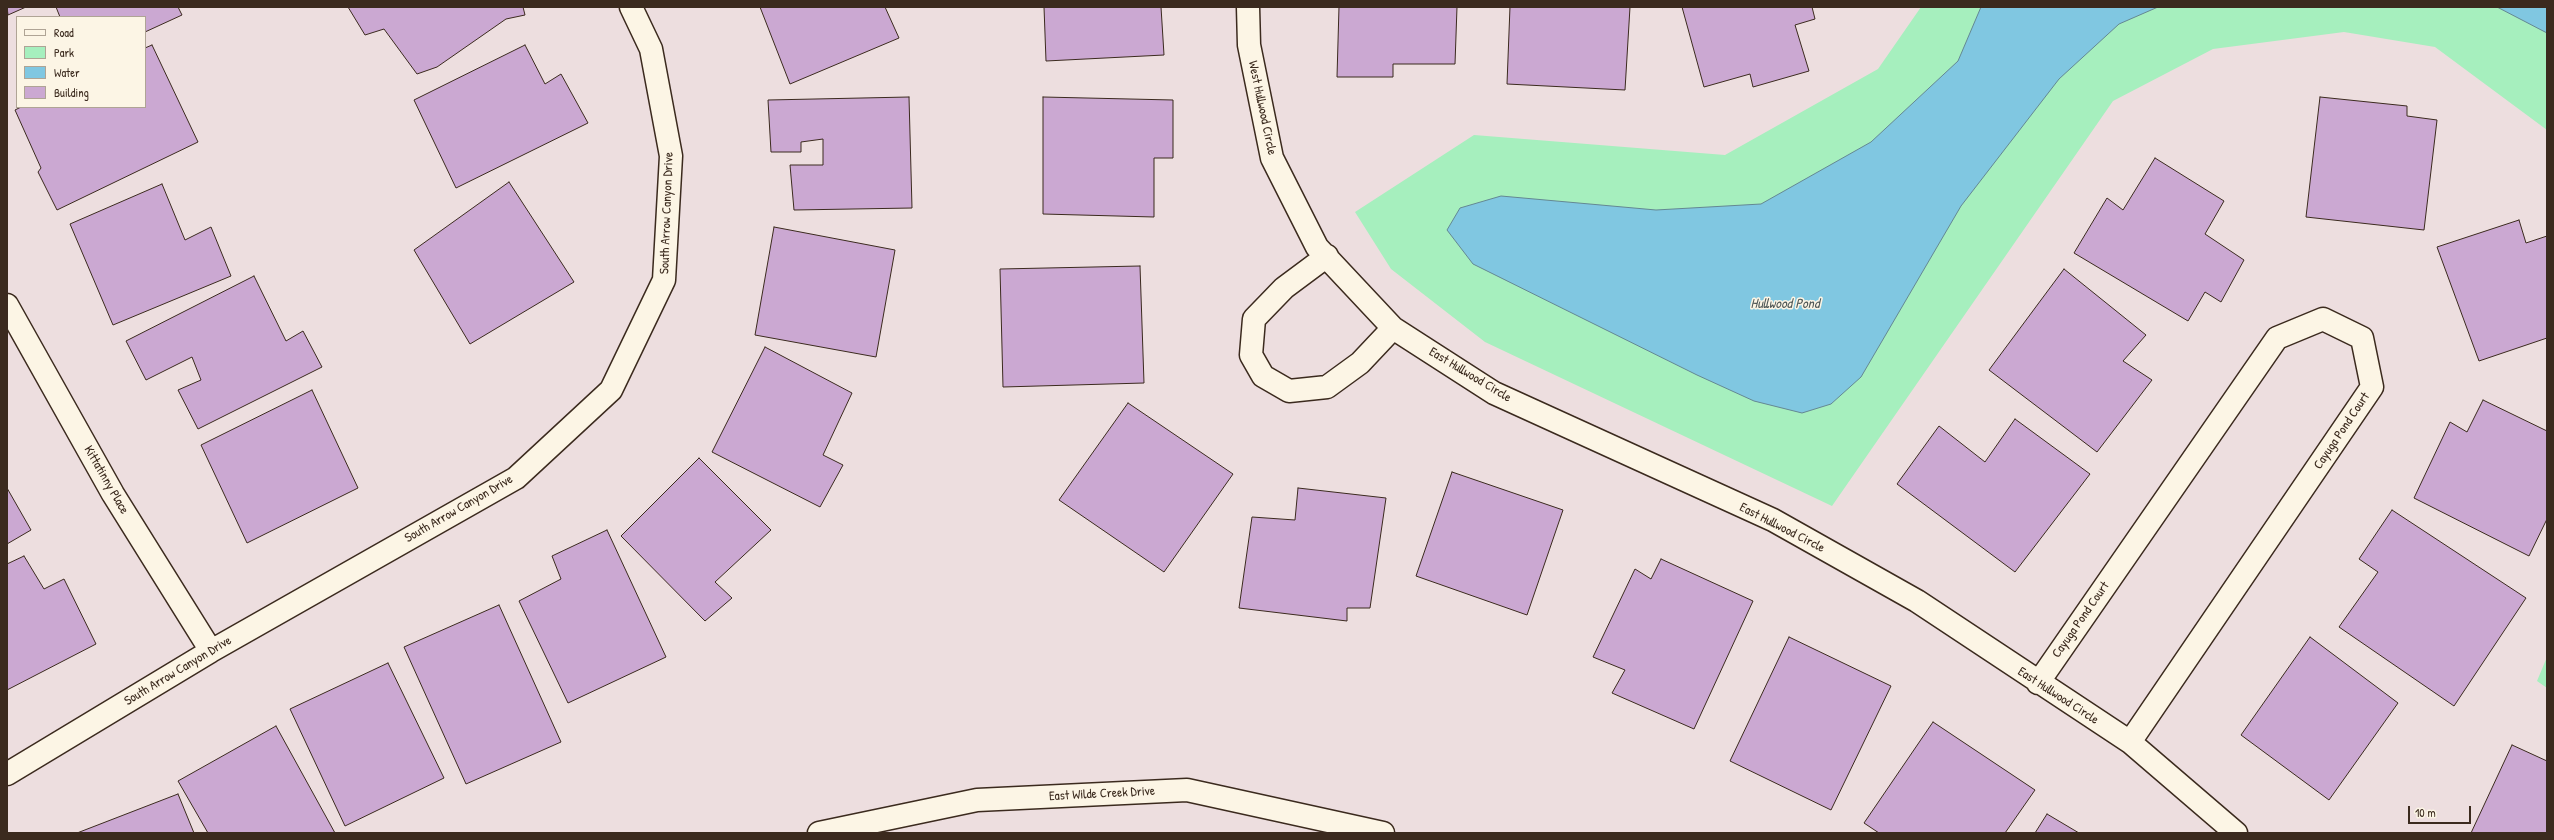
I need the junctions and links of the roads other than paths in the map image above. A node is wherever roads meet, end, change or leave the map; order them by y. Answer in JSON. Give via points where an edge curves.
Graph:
{"nodes":[{"id":1,"x":631,"y":7,"type":"edge"},
{"id":2,"x":1248,"y":7,"type":"edge"},
{"id":3,"x":1322,"y":251,"type":"junction"},
{"id":4,"x":7,"y":305,"type":"edge"},
{"id":5,"x":1393,"y":328,"type":"junction"},
{"id":6,"x":211,"y":651,"type":"junction"},
{"id":7,"x":2038,"y":683,"type":"junction"},
{"id":8,"x":2130,"y":742,"type":"junction"},
{"id":9,"x":7,"y":774,"type":"edge"},
{"id":10,"x":819,"y":833,"type":"edge"},
{"id":11,"x":1383,"y":833,"type":"edge"},
{"id":12,"x":2236,"y":833,"type":"edge"}],
"edges":[{"from":1,"to":6,"type":"street","name":"South Arrow Canyon Drive","via":[[651,49],[671,164],[664,280],[611,390],[516,478]]},
{"from":2,"to":3,"type":"street","name":"West Hullwood Circle","via":[[1249,45],[1272,158]]},
{"from":3,"to":5,"type":"street","name":"East Hullwood Circle"},
{"from":3,"to":5,"type":"street","via":[[1254,318],[1251,355],[1263,376],[1289,391],[1327,387],[1360,364]]},
{"from":4,"to":6,"type":"street","name":"Kittatinny Place","via":[[113,494]]},
{"from":5,"to":7,"type":"street","name":"East Hullwood Circle","via":[[1494,393],[1773,520],[1917,602]]},
{"from":6,"to":9,"type":"street","name":"South Arrow Canyon Drive"},
{"from":7,"to":8,"type":"street","name":"East Hullwood Circle"},
{"from":7,"to":8,"type":"street","name":"Cayuga Pond Court","via":[[2277,338],[2323,318],[2362,338],[2372,387]]},
{"from":8,"to":12,"type":"street","name":"East Hullwood Circle"},
{"from":10,"to":11,"type":"street","name":"East Wilde Creek Drive","via":[[977,800],[1187,790]]}]}
